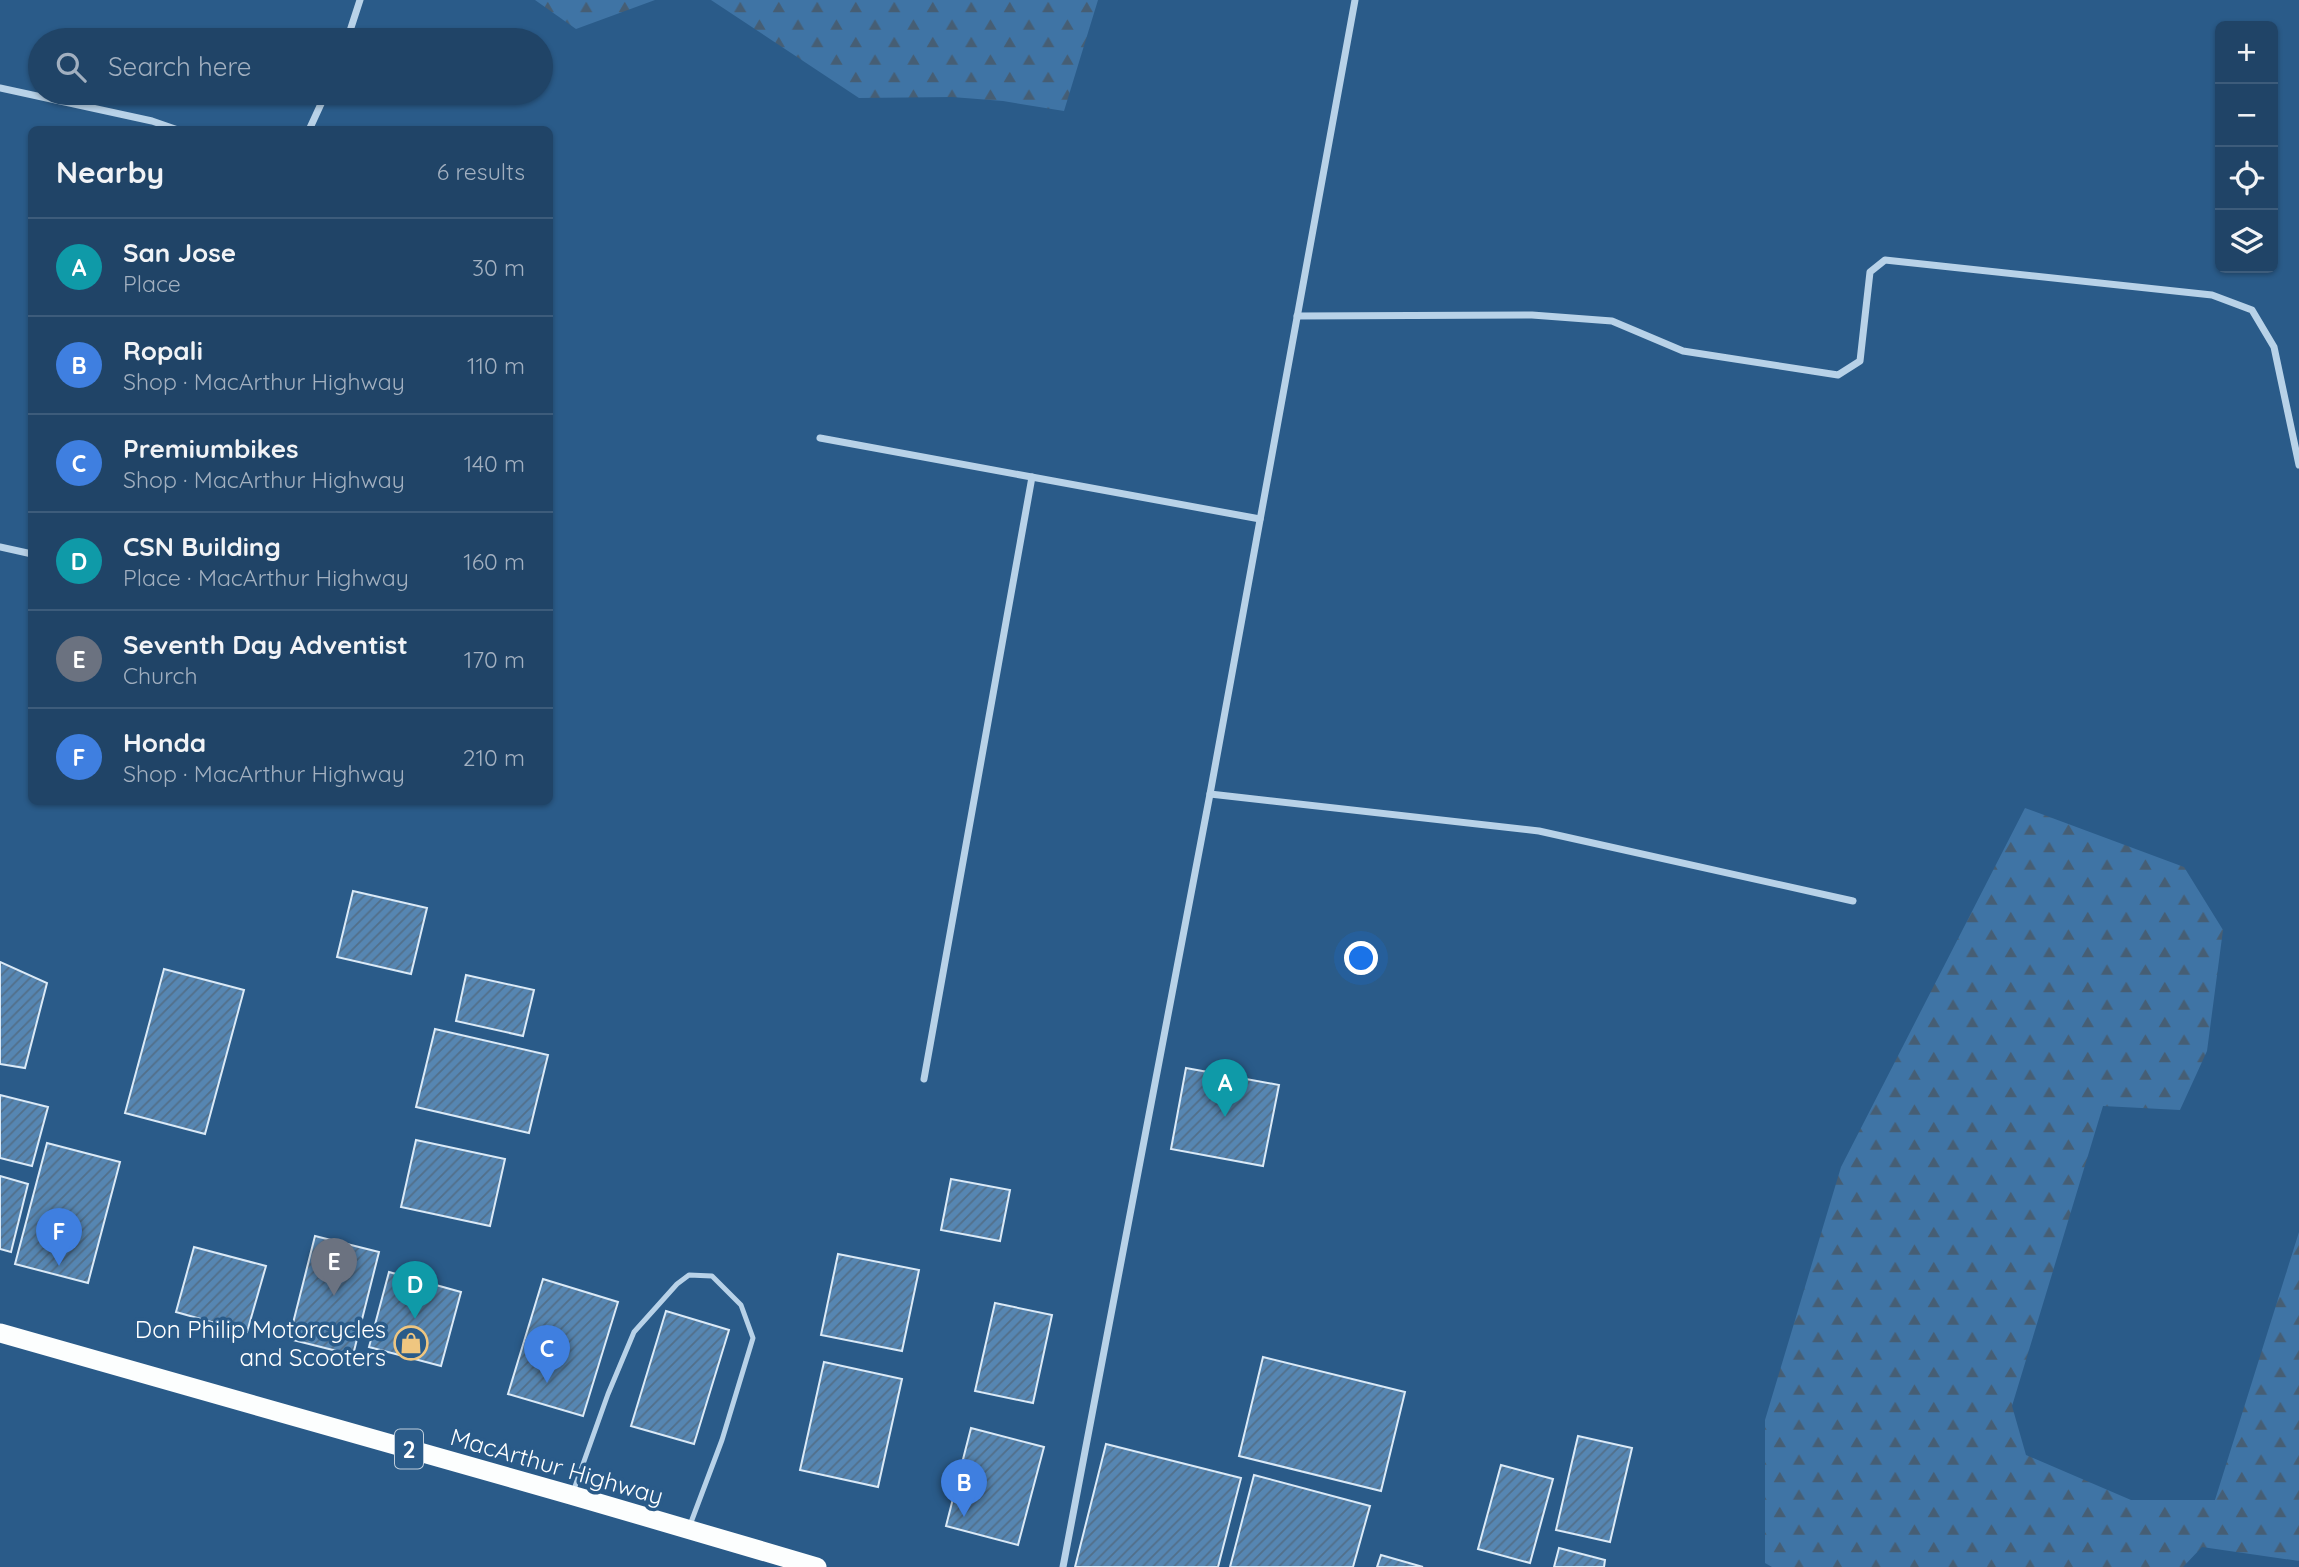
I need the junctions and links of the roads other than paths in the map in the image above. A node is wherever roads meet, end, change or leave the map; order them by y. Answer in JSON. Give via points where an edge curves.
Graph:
{"nodes":[{"id":1,"x":360,"y":0,"type":"edge"},
{"id":2,"x":1355,"y":0,"type":"edge"},
{"id":3,"x":351,"y":28,"type":"edge"},
{"id":4,"x":0,"y":88,"type":"edge"},
{"id":5,"x":28,"y":94,"type":"edge"},
{"id":6,"x":78,"y":105,"type":"edge"},
{"id":7,"x":321,"y":105,"type":"edge"},
{"id":8,"x":166,"y":126,"type":"edge"},
{"id":9,"x":311,"y":126,"type":"edge"},
{"id":10,"x":1297,"y":316,"type":"junction"},
{"id":11,"x":820,"y":438,"type":"dead end"},
{"id":12,"x":2299,"y":465,"type":"edge"},
{"id":13,"x":1032,"y":477,"type":"junction"},
{"id":14,"x":1260,"y":519,"type":"junction"},
{"id":15,"x":0,"y":548,"type":"edge"},
{"id":16,"x":28,"y":553,"type":"edge"},
{"id":17,"x":1210,"y":794,"type":"junction"},
{"id":18,"x":1853,"y":901,"type":"dead end"},
{"id":19,"x":924,"y":1079,"type":"dead end"},
{"id":20,"x":0,"y":1333,"type":"edge"},
{"id":21,"x":571,"y":1495,"type":"junction"},
{"id":22,"x":688,"y":1531,"type":"junction"},
{"id":23,"x":817,"y":1567,"type":"edge"},
{"id":24,"x":1063,"y":1567,"type":"edge"}],
"edges":[{"from":1,"to":3,"type":"street"},
{"from":2,"to":10,"type":"street"},
{"from":4,"to":5,"type":"street"},
{"from":6,"to":8,"type":"street"},
{"from":7,"to":9,"type":"street"},
{"from":10,"to":12,"type":"street","via":[[1532,315],[1612,321],[1683,351],[1838,375],[1860,360],[1870,272],[1885,260],[2212,295],[2252,310],[2274,347]]},
{"from":10,"to":14,"type":"street"},
{"from":11,"to":13,"type":"street"},
{"from":13,"to":14,"type":"street"},
{"from":13,"to":19,"type":"street"},
{"from":14,"to":17,"type":"street"},
{"from":15,"to":16,"type":"street"},
{"from":17,"to":18,"type":"street","via":[[1539,831]]},
{"from":17,"to":24,"type":"street"},
{"from":20,"to":21,"type":"highway","name":"MacArthur Highway","number":"2"},
{"from":21,"to":22,"type":"highway","name":"MacArthur Highway","number":"2"},
{"from":21,"to":22,"type":"lane","via":[[634,1332],[677,1283],[689,1275],[712,1276],[741,1305],[753,1338]]},
{"from":22,"to":23,"type":"highway","name":"MacArthur Highway","number":"2"}]}
